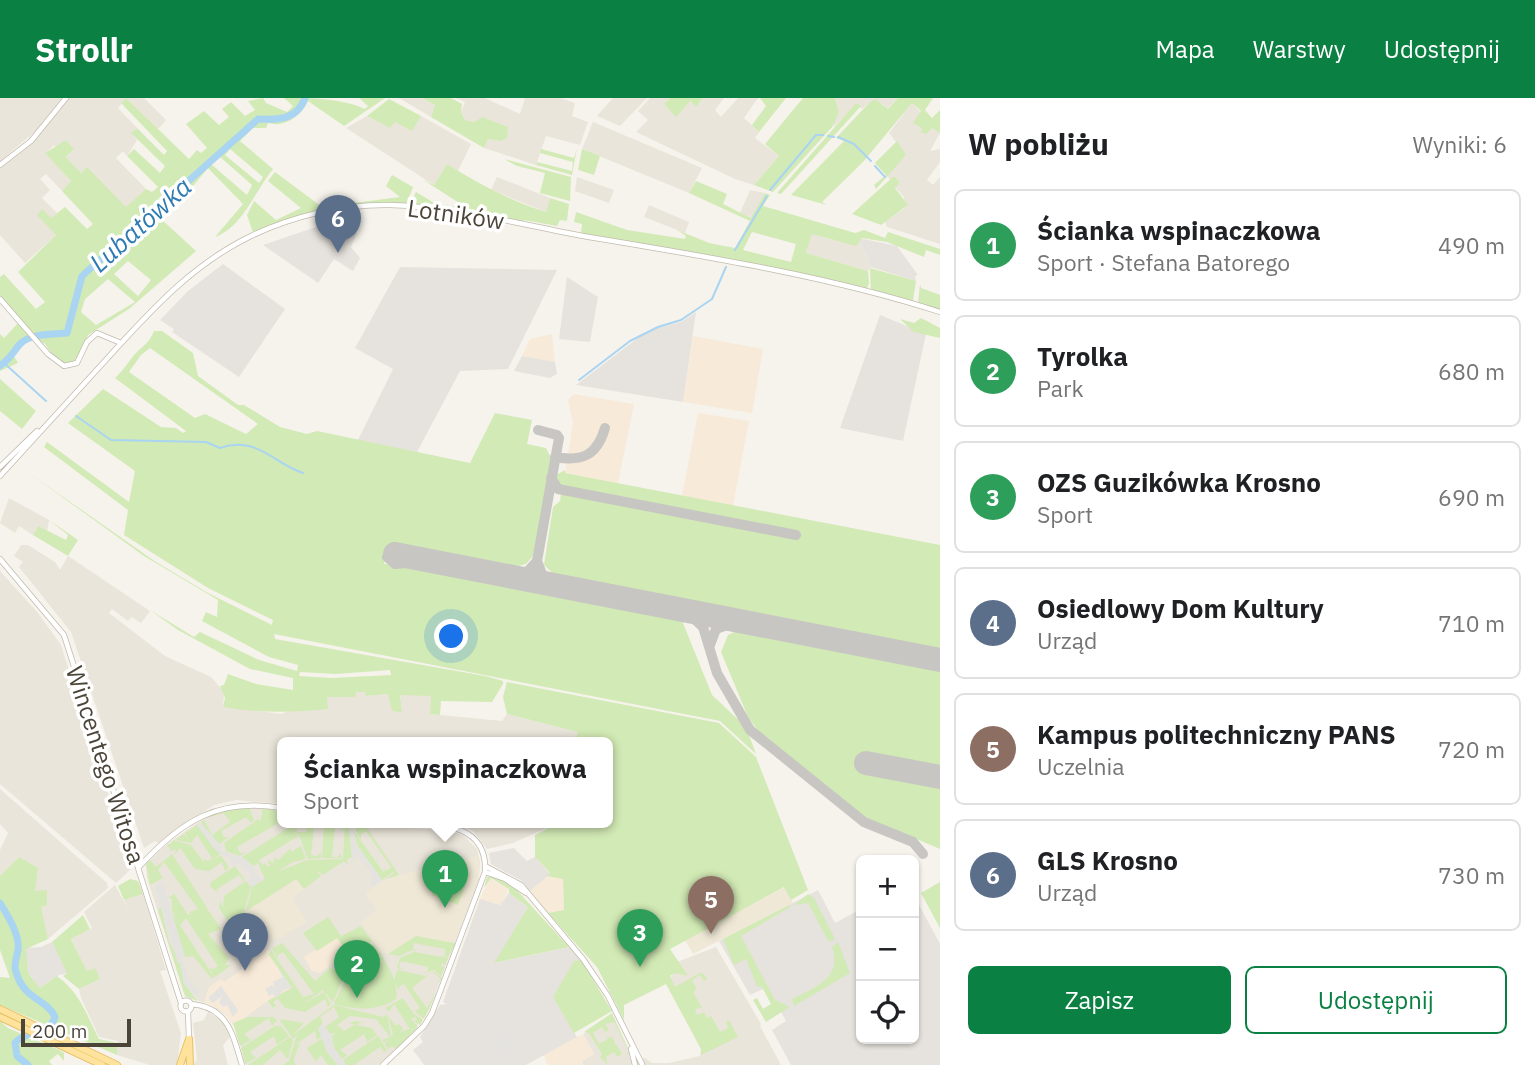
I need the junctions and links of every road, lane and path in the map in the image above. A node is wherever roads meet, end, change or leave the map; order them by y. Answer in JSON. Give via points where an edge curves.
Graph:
{"nodes":[{"id":1,"x":66,"y":98,"type":"edge"},
{"id":2,"x":0,"y":165,"type":"edge"},
{"id":3,"x":0,"y":299,"type":"edge"},
{"id":4,"x":940,"y":312,"type":"edge"},
{"id":5,"x":121,"y":343,"type":"junction"},
{"id":6,"x":43,"y":427,"type":"junction"},
{"id":7,"x":0,"y":467,"type":"edge"},
{"id":8,"x":0,"y":476,"type":"edge"},
{"id":9,"x":0,"y":559,"type":"edge"},
{"id":10,"x":277,"y":807,"type":"edge"},
{"id":11,"x":453,"y":828,"type":"edge"},
{"id":12,"x":139,"y":867,"type":"junction"},
{"id":13,"x":485,"y":869,"type":"junction"},
{"id":14,"x":183,"y":1002,"type":"junction"},
{"id":15,"x":0,"y":1009,"type":"edge"},
{"id":16,"x":189,"y":1009,"type":"junction"},
{"id":17,"x":0,"y":1017,"type":"edge"},
{"id":18,"x":189,"y":1040,"type":"joint"},
{"id":19,"x":631,"y":1044,"type":"junction"},
{"id":20,"x":79,"y":1055,"type":"junction"},
{"id":21,"x":643,"y":1064,"type":"edge"},
{"id":22,"x":92,"y":1065,"type":"edge"},
{"id":23,"x":102,"y":1065,"type":"edge"},
{"id":24,"x":117,"y":1065,"type":"edge"},
{"id":25,"x":185,"y":1065,"type":"edge"},
{"id":26,"x":242,"y":1065,"type":"edge"},
{"id":27,"x":383,"y":1065,"type":"edge"},
{"id":28,"x":635,"y":1065,"type":"edge"}],
"edges":[{"from":1,"to":2,"type":"street","via":[[31,141]]},
{"from":3,"to":5,"type":"street","via":[[37,342],[66,366],[77,363],[88,340],[97,333]]},
{"from":4,"to":5,"type":"street","name":"Lotników","via":[[708,257],[453,211],[388,205],[308,216],[251,236],[183,281]]},
{"from":5,"to":6,"type":"street","name":"Lotników"},
{"from":6,"to":7,"type":"street","name":"Lotników"},
{"from":6,"to":8,"type":"street","name":"Lotników"},
{"from":9,"to":12,"type":"street","name":"Wincentego Witosa","via":[[64,635]]},
{"from":10,"to":12,"type":"street","via":[[243,804],[214,810],[175,833]]},
{"from":11,"to":13,"type":"street","via":[[478,841]]},
{"from":12,"to":14,"type":"street","name":"Wincentego Witosa"},
{"from":13,"to":19,"type":"street","via":[[510,878],[593,971]]},
{"from":13,"to":27,"type":"street","via":[[432,1013]]},
{"from":14,"to":16,"type":"street"},
{"from":14,"to":16,"type":"street"},
{"from":15,"to":24,"type":"main road"},
{"from":16,"to":18,"type":"street"},
{"from":16,"to":26,"type":"street","via":[[200,1006],[215,1011],[229,1024]]},
{"from":17,"to":20,"type":"main road"},
{"from":18,"to":25,"type":"main road"},
{"from":19,"to":21,"type":"street"},
{"from":19,"to":28,"type":"street"},
{"from":20,"to":22,"type":"main road"},
{"from":20,"to":23,"type":"main road"},
{"from":21,"to":28,"type":"street"}]}
